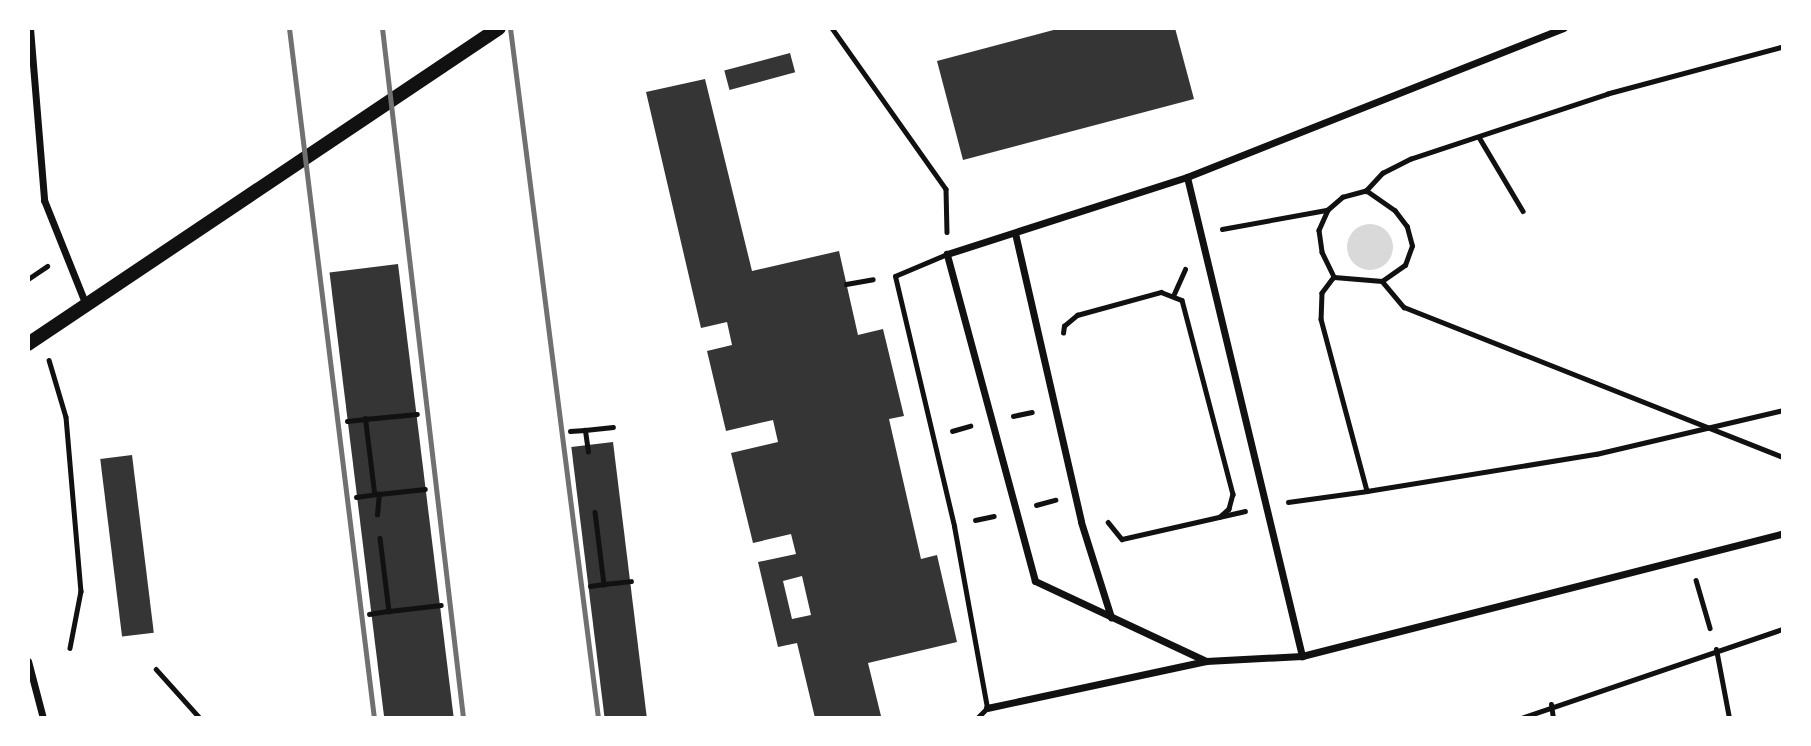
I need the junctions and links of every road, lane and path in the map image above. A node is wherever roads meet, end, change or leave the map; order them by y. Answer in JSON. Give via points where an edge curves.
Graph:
{"nodes":[{"id":1,"x":30,"y":28,"type":"edge"},
{"id":2,"x":499,"y":28,"type":"edge"},
{"id":3,"x":832,"y":28,"type":"edge"},
{"id":4,"x":1564,"y":28,"type":"edge"},
{"id":5,"x":1783,"y":47,"type":"edge"},
{"id":6,"x":1479,"y":137,"type":"junction"},
{"id":7,"x":1187,"y":177,"type":"junction"},
{"id":8,"x":1366,"y":191,"type":"junction"},
{"id":9,"x":1328,"y":210,"type":"junction"},
{"id":10,"x":1523,"y":211,"type":"dead end"},
{"id":11,"x":1016,"y":233,"type":"junction"},
{"id":12,"x":1201,"y":233,"type":"junction"},
{"id":13,"x":947,"y":254,"type":"junction"},
{"id":14,"x":1334,"y":277,"type":"junction"},
{"id":15,"x":1382,"y":281,"type":"junction"},
{"id":16,"x":1174,"y":294,"type":"junction"},
{"id":17,"x":86,"y":305,"type":"junction"},
{"id":18,"x":28,"y":344,"type":"edge"},
{"id":19,"x":1066,"y":346,"type":"dead end"},
{"id":20,"x":49,"y":360,"type":"dead end"},
{"id":21,"x":1783,"y":410,"type":"edge"},
{"id":22,"x":417,"y":414,"type":"dead end"},
{"id":23,"x":365,"y":419,"type":"junction"},
{"id":24,"x":347,"y":421,"type":"dead end"},
{"id":25,"x":613,"y":427,"type":"dead end"},
{"id":26,"x":1711,"y":428,"type":"junction"},
{"id":27,"x":585,"y":430,"type":"junction"},
{"id":28,"x":570,"y":431,"type":"dead end"},
{"id":29,"x":588,"y":452,"type":"dead end"},
{"id":30,"x":1783,"y":457,"type":"edge"},
{"id":31,"x":425,"y":489,"type":"dead end"},
{"id":32,"x":1367,"y":491,"type":"junction"},
{"id":33,"x":377,"y":493,"type":"junction"},
{"id":34,"x":356,"y":497,"type":"dead end"},
{"id":35,"x":1265,"y":506,"type":"junction"},
{"id":36,"x":1105,"y":510,"type":"dead end"},
{"id":37,"x":595,"y":512,"type":"dead end"},
{"id":38,"x":377,"y":515,"type":"dead end"},
{"id":39,"x":1220,"y":517,"type":"junction"},
{"id":40,"x":1783,"y":533,"type":"edge"},
{"id":41,"x":380,"y":538,"type":"dead end"},
{"id":42,"x":1688,"y":554,"type":"junction"},
{"id":43,"x":631,"y":581,"type":"dead end"},
{"id":44,"x":604,"y":584,"type":"junction"},
{"id":45,"x":590,"y":586,"type":"dead end"},
{"id":46,"x":441,"y":605,"type":"dead end"},
{"id":47,"x":389,"y":611,"type":"junction"},
{"id":48,"x":369,"y":614,"type":"dead end"},
{"id":49,"x":1111,"y":617,"type":"junction"},
{"id":50,"x":1783,"y":629,"type":"edge"},
{"id":51,"x":70,"y":648,"type":"dead end"},
{"id":52,"x":1716,"y":649,"type":"junction"},
{"id":53,"x":1303,"y":656,"type":"junction"},
{"id":54,"x":28,"y":661,"type":"edge"},
{"id":55,"x":1206,"y":661,"type":"junction"},
{"id":56,"x":156,"y":669,"type":"dead end"},
{"id":57,"x":1551,"y":704,"type":"junction"},
{"id":58,"x":987,"y":708,"type":"junction"},
{"id":59,"x":43,"y":718,"type":"edge"},
{"id":60,"x":200,"y":718,"type":"edge"},
{"id":61,"x":977,"y":718,"type":"edge"},
{"id":62,"x":1521,"y":718,"type":"edge"},
{"id":63,"x":1553,"y":718,"type":"edge"},
{"id":64,"x":1729,"y":718,"type":"edge"}],
"edges":[{"from":1,"to":17,"type":"street","via":[[44,200]]},
{"from":2,"to":17,"type":"main road"},
{"from":3,"to":13,"type":"path","via":[[946,189]]},
{"from":4,"to":7,"type":"street"},
{"from":5,"to":6,"type":"path","via":[[1608,94]]},
{"from":6,"to":8,"type":"path","via":[[1410,159],[1383,173]]},
{"from":6,"to":10,"type":"path"},
{"from":7,"to":11,"type":"street"},
{"from":7,"to":12,"type":"street"},
{"from":8,"to":9,"type":"path","via":[[1343,197]]},
{"from":8,"to":15,"type":"path","via":[[1395,211],[1407,227],[1412,246],[1405,265]]},
{"from":9,"to":12,"type":"path"},
{"from":9,"to":14,"type":"path","via":[[1319,230],[1322,252]]},
{"from":11,"to":13,"type":"street"},
{"from":11,"to":49,"type":"street","via":[[1081,522]]},
{"from":12,"to":16,"type":"path"},
{"from":12,"to":35,"type":"street"},
{"from":13,"to":49,"type":"street","via":[[1035,581]]},
{"from":13,"to":58,"type":"lane","via":[[895,275],[954,526]]},
{"from":14,"to":15,"type":"path"},
{"from":14,"to":32,"type":"path","via":[[1322,293],[1321,319]]},
{"from":15,"to":26,"type":"path","via":[[1404,307]]},
{"from":16,"to":19,"type":"path","via":[[1161,292],[1077,315],[1064,326]]},
{"from":16,"to":39,"type":"path","via":[[1186,311],[1233,495],[1229,509]]},
{"from":17,"to":18,"type":"main road"},
{"from":20,"to":51,"type":"path","via":[[66,417],[81,591]]},
{"from":21,"to":26,"type":"path"},
{"from":22,"to":23,"type":"path"},
{"from":23,"to":24,"type":"path"},
{"from":23,"to":33,"type":"path"},
{"from":25,"to":27,"type":"path"},
{"from":26,"to":30,"type":"path"},
{"from":26,"to":32,"type":"path","via":[[1596,454]]},
{"from":27,"to":28,"type":"path"},
{"from":27,"to":29,"type":"path"},
{"from":31,"to":33,"type":"path"},
{"from":32,"to":35,"type":"path"},
{"from":33,"to":34,"type":"path"},
{"from":33,"to":38,"type":"path"},
{"from":35,"to":39,"type":"path"},
{"from":35,"to":53,"type":"street"},
{"from":36,"to":39,"type":"path","via":[[1111,529],[1122,539]]},
{"from":37,"to":44,"type":"path"},
{"from":40,"to":42,"type":"street"},
{"from":41,"to":47,"type":"path"},
{"from":42,"to":52,"type":"path"},
{"from":42,"to":53,"type":"street"},
{"from":43,"to":44,"type":"path"},
{"from":44,"to":45,"type":"path"},
{"from":46,"to":47,"type":"path"},
{"from":47,"to":48,"type":"path"},
{"from":49,"to":55,"type":"street"},
{"from":50,"to":52,"type":"lane"},
{"from":52,"to":57,"type":"lane","via":[[1630,682]]},
{"from":52,"to":64,"type":"lane"},
{"from":53,"to":55,"type":"street"},
{"from":54,"to":59,"type":"street"},
{"from":55,"to":58,"type":"street"},
{"from":56,"to":60,"type":"path"},
{"from":57,"to":62,"type":"lane"},
{"from":57,"to":63,"type":"lane"},
{"from":58,"to":61,"type":"lane"}]}
